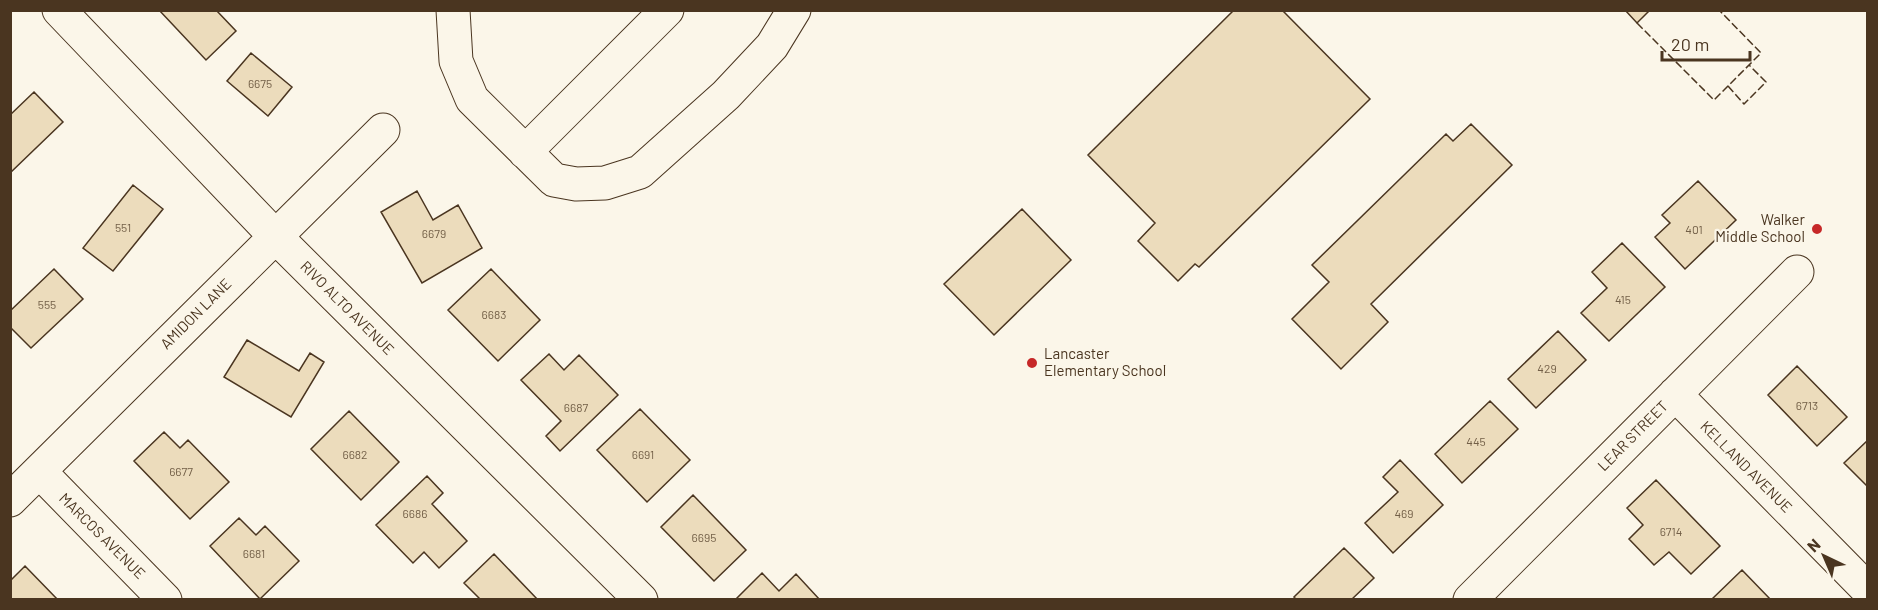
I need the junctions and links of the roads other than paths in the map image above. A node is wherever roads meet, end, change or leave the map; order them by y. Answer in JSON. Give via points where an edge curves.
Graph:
{"nodes":[{"id":1,"x":59,"y":10,"type":"edge"},
{"id":2,"x":453,"y":10,"type":"edge"},
{"id":3,"x":667,"y":10,"type":"edge"},
{"id":4,"x":794,"y":10,"type":"edge"},
{"id":5,"x":383,"y":130,"type":"dead end"},
{"id":6,"x":525,"y":152,"type":"junction"},
{"id":7,"x":275,"y":236,"type":"junction"},
{"id":8,"x":1797,"y":272,"type":"dead end"},
{"id":9,"x":1675,"y":394,"type":"junction"},
{"id":10,"x":40,"y":472,"type":"junction"},
{"id":11,"x":10,"y":500,"type":"edge"},
{"id":12,"x":1868,"y":591,"type":"edge"},
{"id":13,"x":165,"y":600,"type":"edge"},
{"id":14,"x":641,"y":600,"type":"edge"},
{"id":15,"x":1470,"y":600,"type":"edge"}],
"edges":[{"from":1,"to":7,"type":"street","name":"RIVO ALTO AVENUE"},
{"from":2,"to":6,"type":"street","via":[[456,61],[471,99]]},
{"from":3,"to":6,"type":"street"},
{"from":4,"to":6,"type":"street","via":[[772,46],[726,95],[640,172],[605,183],[576,184],[554,180]]},
{"from":5,"to":7,"type":"street","name":"AMIDON LANE"},
{"from":7,"to":10,"type":"street","name":"AMIDON LANE"},
{"from":7,"to":14,"type":"street","name":"RIVO ALTO AVENUE"},
{"from":8,"to":9,"type":"street","name":"LEAR STREET"},
{"from":9,"to":12,"type":"street","name":"KELLAND AVENUE"},
{"from":9,"to":15,"type":"street","name":"LEAR STREET"},
{"from":10,"to":11,"type":"street","name":"AMIDON LANE"},
{"from":10,"to":13,"type":"street","name":"MARCOS AVENUE"}]}
